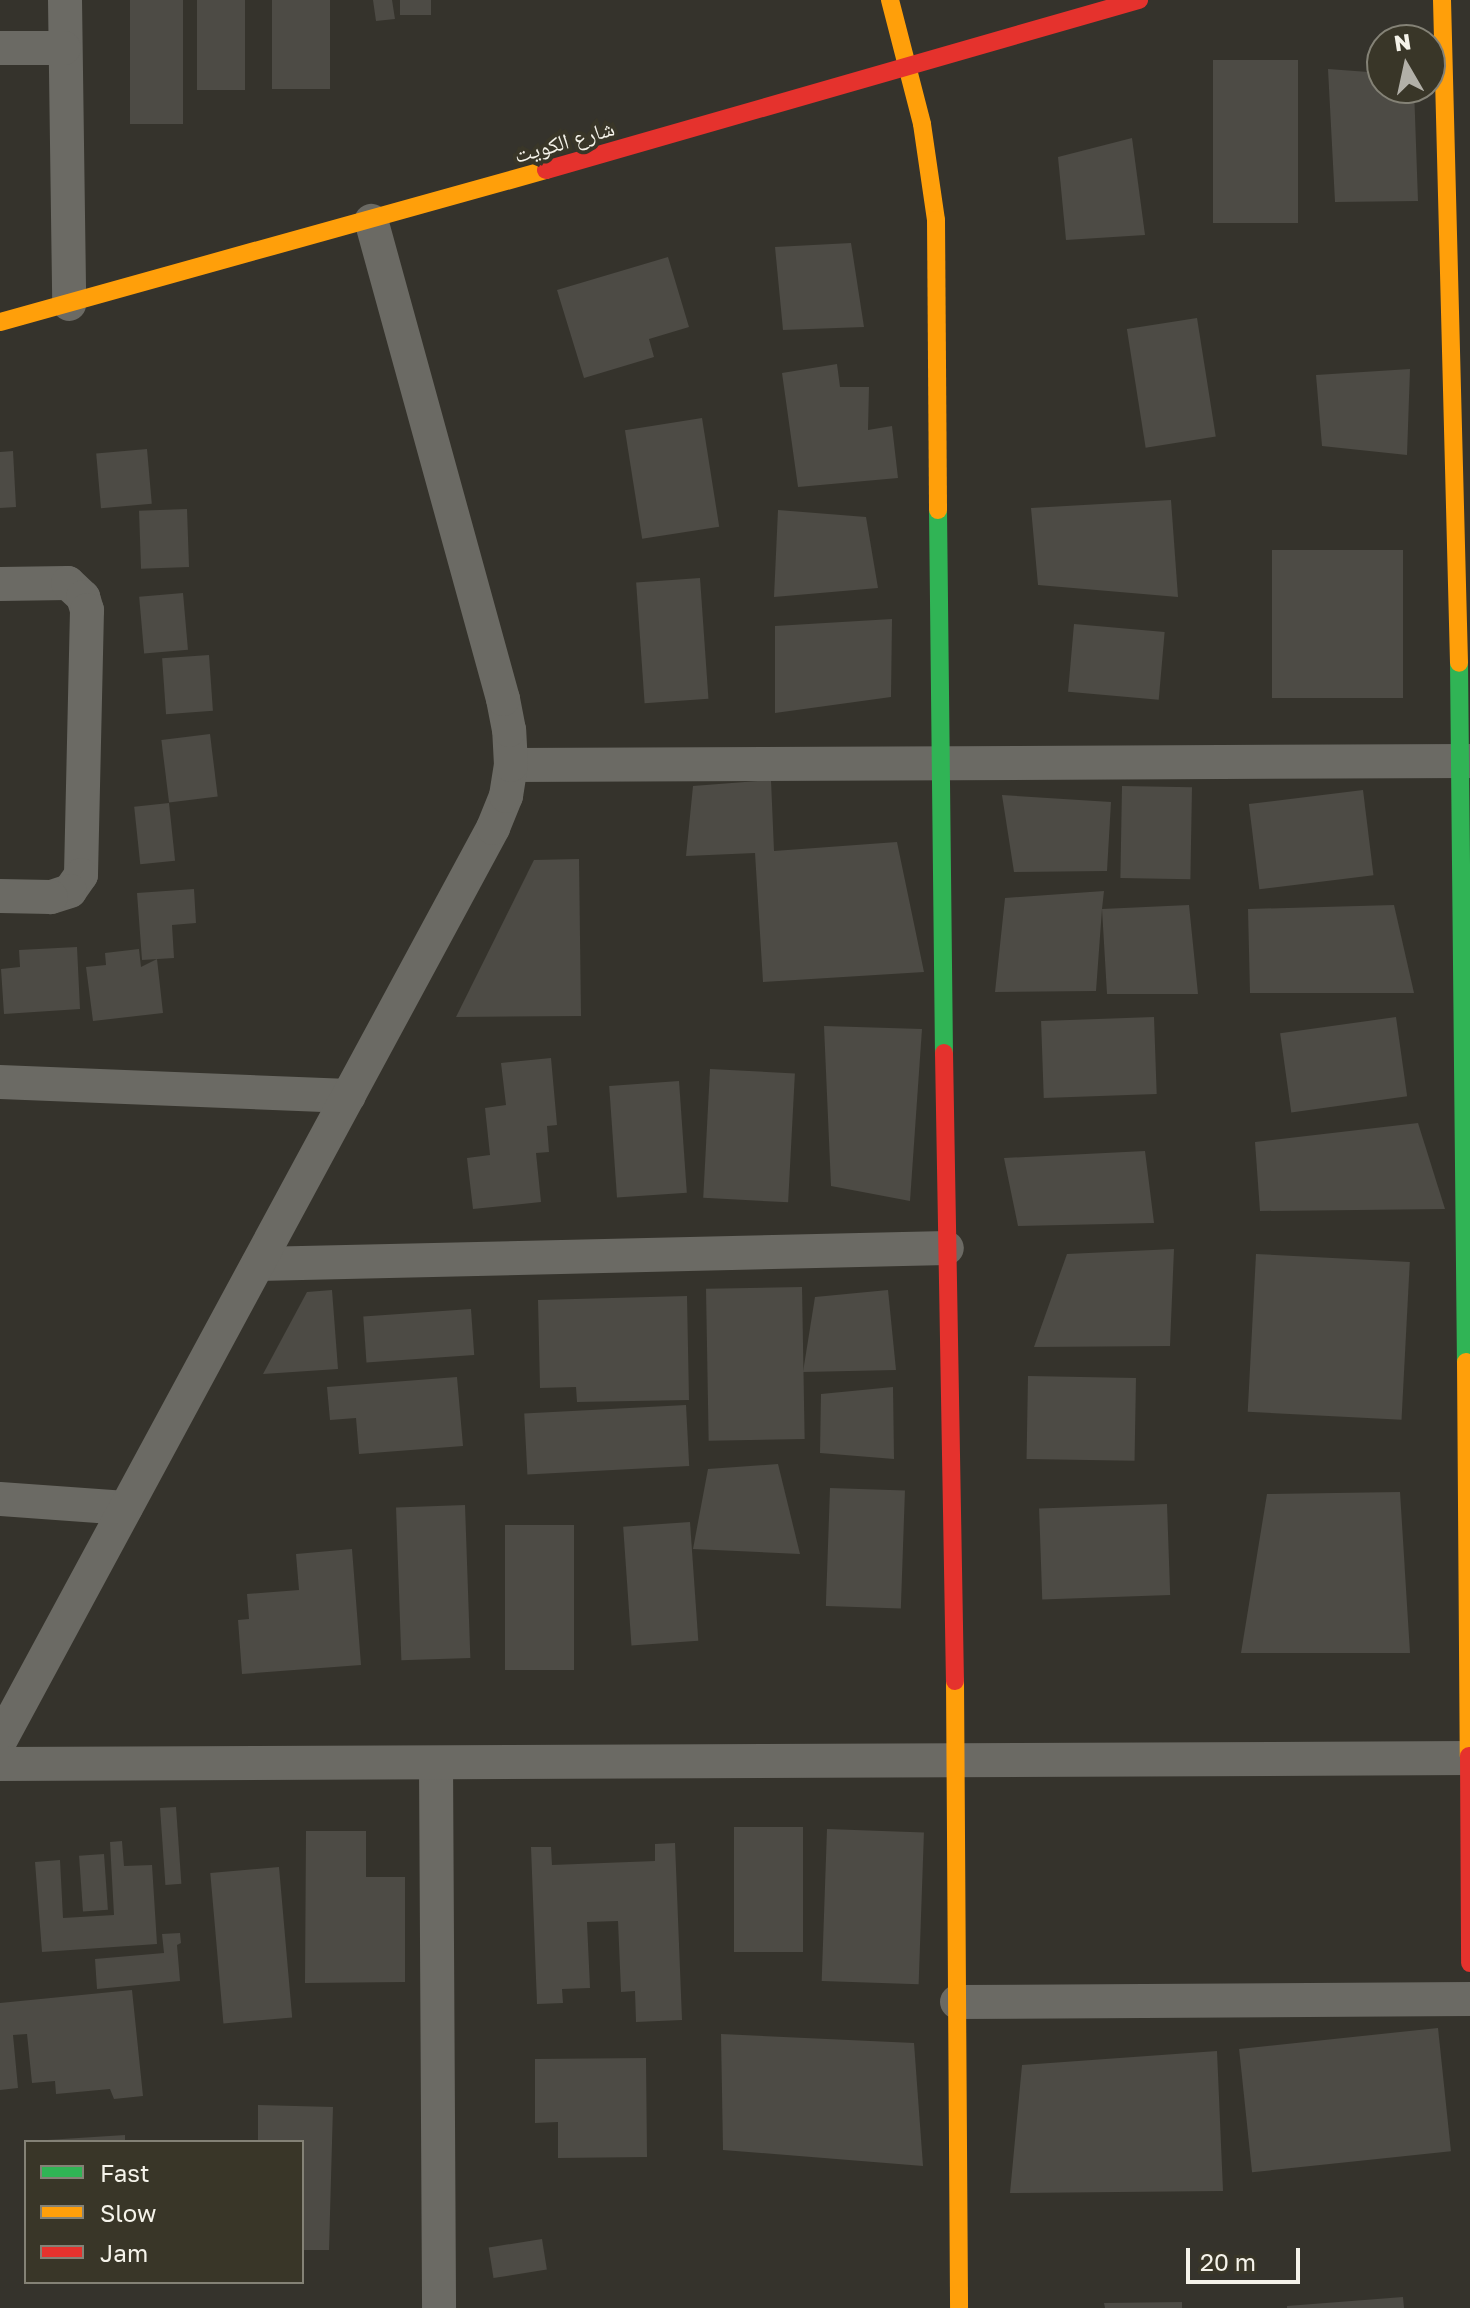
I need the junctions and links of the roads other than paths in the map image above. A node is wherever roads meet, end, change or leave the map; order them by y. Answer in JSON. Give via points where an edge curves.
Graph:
{"nodes":[{"id":1,"x":65,"y":0,"type":"edge"},
{"id":2,"x":890,"y":0,"type":"edge"},
{"id":3,"x":1139,"y":0,"type":"edge"},
{"id":4,"x":1442,"y":0,"type":"edge"},
{"id":5,"x":0,"y":48,"type":"edge"},
{"id":6,"x":64,"y":48,"type":"junction"},
{"id":7,"x":908,"y":67,"type":"junction"},
{"id":8,"x":371,"y":221,"type":"junction"},
{"id":9,"x":69,"y":304,"type":"junction"},
{"id":10,"x":0,"y":322,"type":"edge"},
{"id":11,"x":0,"y":584,"type":"edge"},
{"id":12,"x":1466,"y":761,"type":"edge"},
{"id":13,"x":939,"y":763,"type":"junction"},
{"id":14,"x":511,"y":765,"type":"junction"},
{"id":15,"x":0,"y":896,"type":"edge"},
{"id":16,"x":0,"y":1082,"type":"edge"},
{"id":17,"x":349,"y":1096,"type":"junction"},
{"id":18,"x":947,"y":1248,"type":"junction"},
{"id":19,"x":258,"y":1264,"type":"junction"},
{"id":20,"x":0,"y":1499,"type":"edge"},
{"id":21,"x":126,"y":1508,"type":"junction"},
{"id":22,"x":0,"y":1741,"type":"edge"},
{"id":23,"x":1469,"y":1758,"type":"edge"},
{"id":24,"x":956,"y":1762,"type":"junction"},
{"id":25,"x":436,"y":1763,"type":"junction"},
{"id":26,"x":0,"y":1764,"type":"edge"},
{"id":27,"x":1470,"y":1963,"type":"edge"},
{"id":28,"x":1470,"y":1999,"type":"edge"},
{"id":29,"x":957,"y":2002,"type":"junction"},
{"id":30,"x":439,"y":2308,"type":"edge"},
{"id":31,"x":959,"y":2308,"type":"edge"}],
"edges":[{"from":1,"to":6,"type":"street"},
{"from":2,"to":7,"type":"street"},
{"from":3,"to":7,"type":"street","name":"شارع الكويت"},
{"from":4,"to":12,"type":"street"},
{"from":5,"to":6,"type":"street"},
{"from":6,"to":9,"type":"street"},
{"from":7,"to":8,"type":"street","name":"شارع الكويت"},
{"from":7,"to":13,"type":"street","via":[[936,220]]},
{"from":8,"to":9,"type":"street","name":"شارع الكويت"},
{"from":8,"to":14,"type":"street","via":[[503,699]]},
{"from":9,"to":10,"type":"street","name":"شارع الكويت"},
{"from":11,"to":15,"type":"street","via":[[68,583],[83,597],[87,610],[81,875],[70,891],[51,897]]},
{"from":12,"to":13,"type":"street"},
{"from":12,"to":23,"type":"street"},
{"from":13,"to":14,"type":"street"},
{"from":13,"to":18,"type":"street"},
{"from":14,"to":17,"type":"street","via":[[493,828]]},
{"from":16,"to":17,"type":"street"},
{"from":17,"to":19,"type":"street"},
{"from":18,"to":19,"type":"street"},
{"from":18,"to":24,"type":"street"},
{"from":19,"to":21,"type":"street"},
{"from":20,"to":21,"type":"street"},
{"from":21,"to":22,"type":"street"},
{"from":23,"to":24,"type":"street"},
{"from":23,"to":27,"type":"street"},
{"from":24,"to":25,"type":"street"},
{"from":24,"to":29,"type":"street"},
{"from":25,"to":26,"type":"street"},
{"from":25,"to":30,"type":"street"},
{"from":28,"to":29,"type":"street"},
{"from":29,"to":31,"type":"street"}]}
